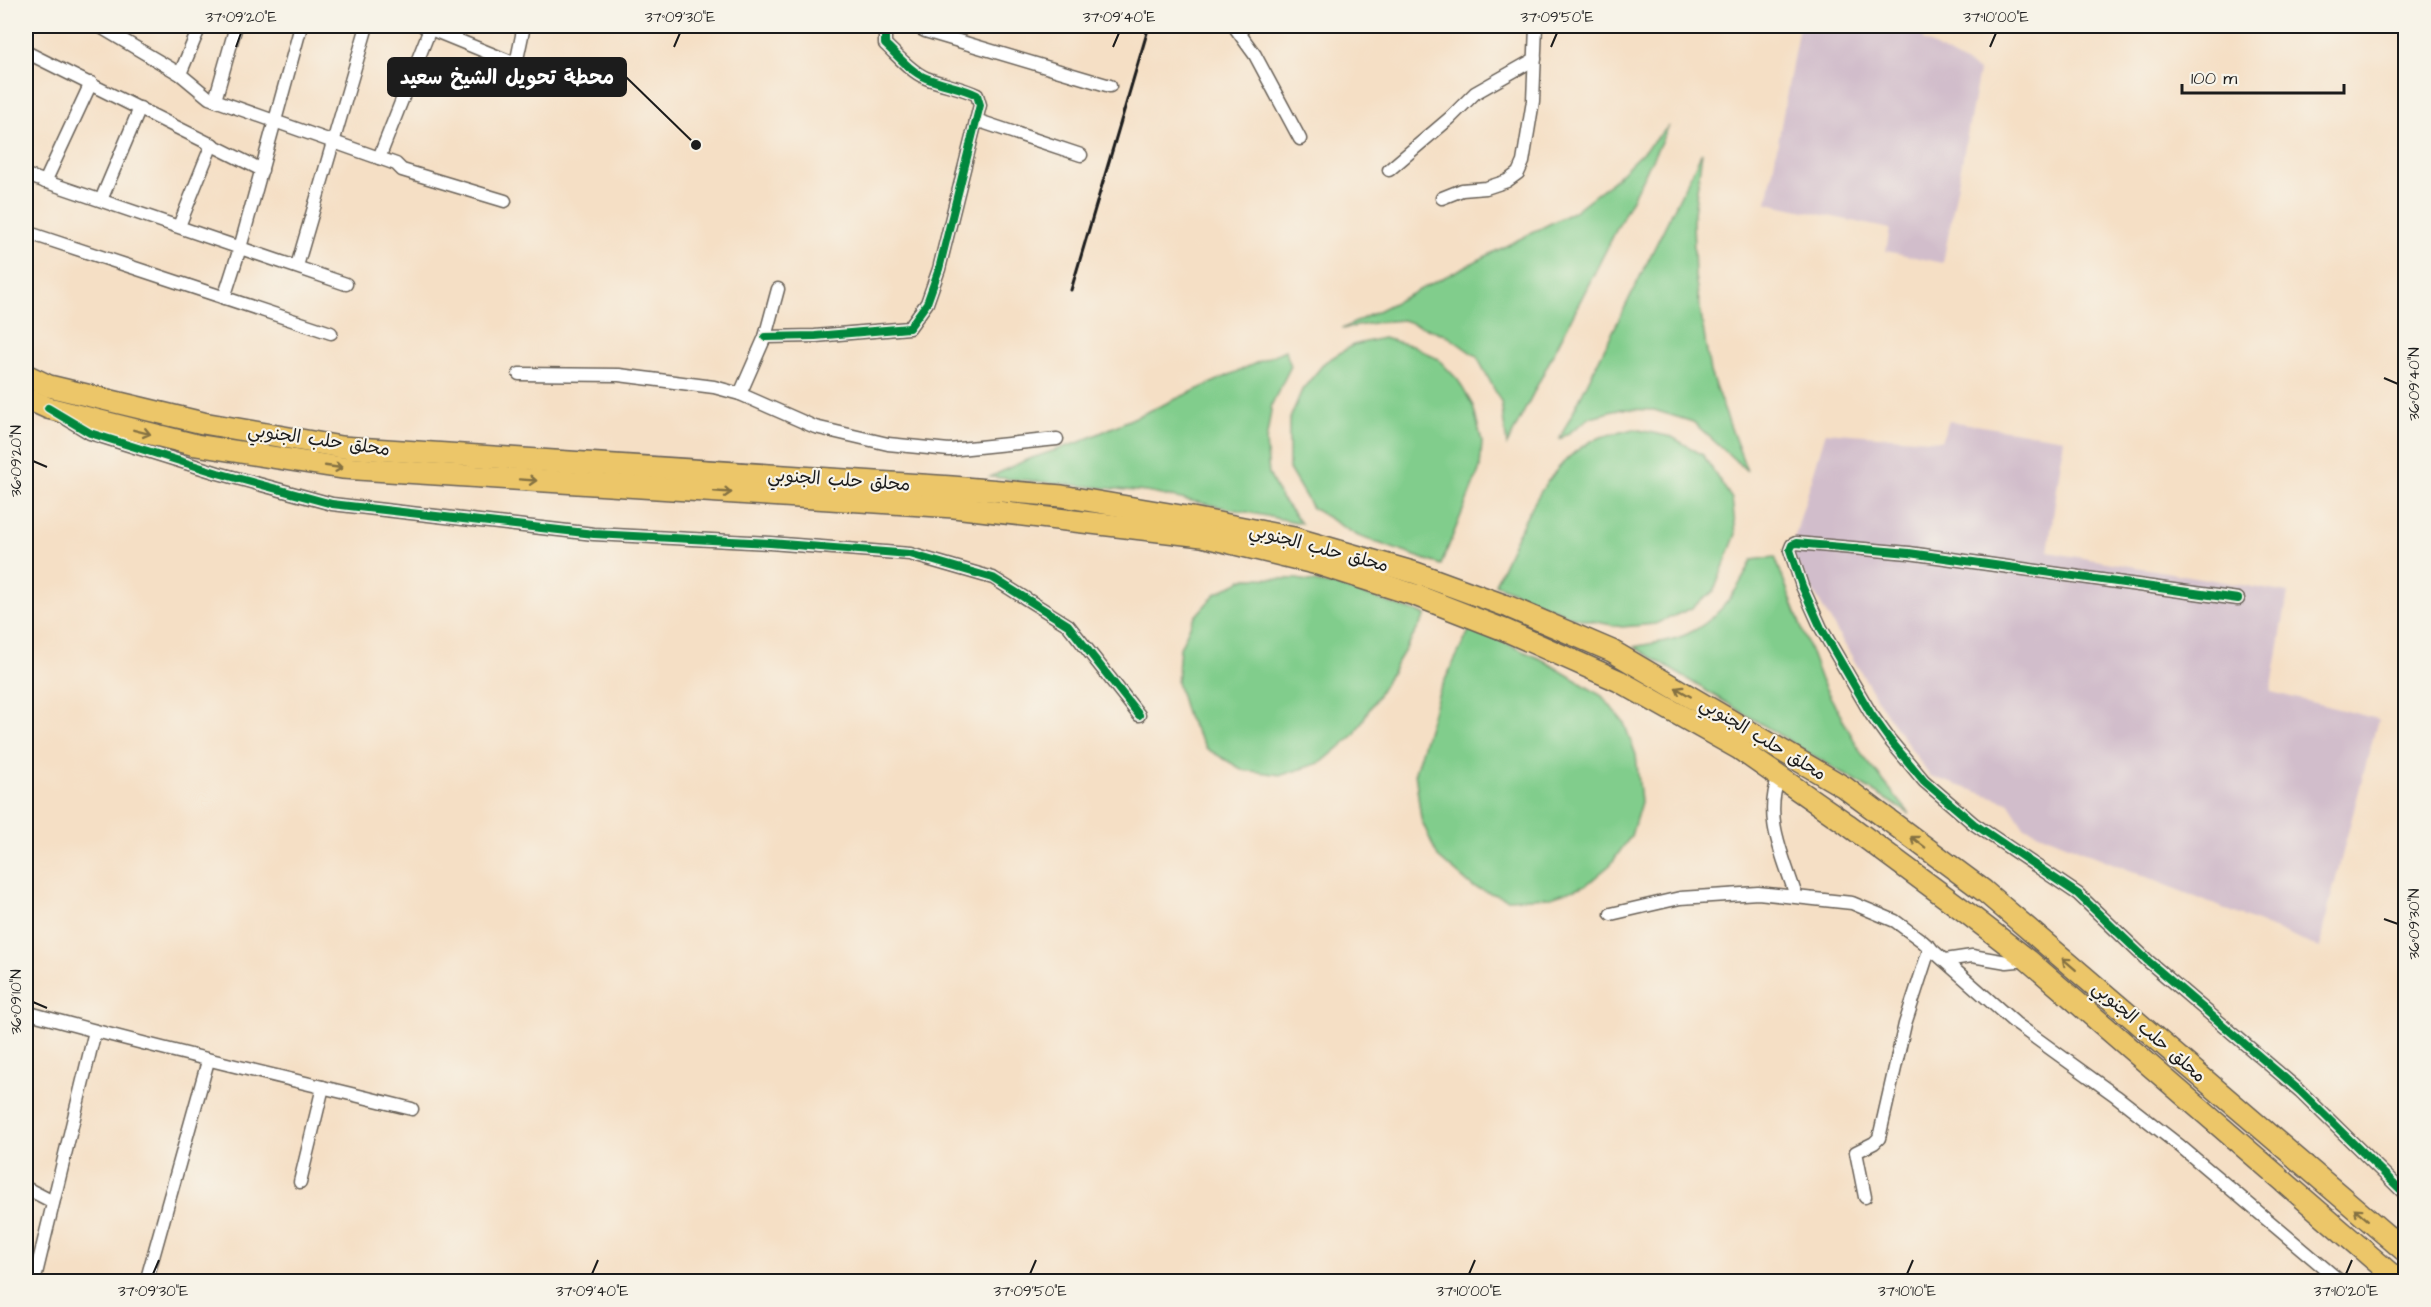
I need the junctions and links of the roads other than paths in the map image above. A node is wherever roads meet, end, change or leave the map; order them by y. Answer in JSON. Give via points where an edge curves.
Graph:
{"nodes":[{"id":1,"x":99,"y":26,"type":"edge"},
{"id":2,"x":200,"y":26,"type":"edge"},
{"id":3,"x":236,"y":26,"type":"edge"},
{"id":4,"x":301,"y":26,"type":"edge"},
{"id":5,"x":367,"y":26,"type":"edge"},
{"id":6,"x":524,"y":26,"type":"edge"},
{"id":7,"x":885,"y":26,"type":"edge"},
{"id":8,"x":915,"y":26,"type":"edge"},
{"id":9,"x":1234,"y":26,"type":"edge"},
{"id":10,"x":1535,"y":26,"type":"edge"},
{"id":11,"x":426,"y":27,"type":"edge"},
{"id":12,"x":26,"y":52,"type":"edge"},
{"id":13,"x":1535,"y":59,"type":"junction"},
{"id":14,"x":180,"y":74,"type":"junction"},
{"id":15,"x":91,"y":83,"type":"junction"},
{"id":16,"x":1110,"y":86,"type":"dead end"},
{"id":17,"x":215,"y":100,"type":"junction"},
{"id":18,"x":140,"y":108,"type":"junction"},
{"id":19,"x":275,"y":120,"type":"junction"},
{"id":20,"x":976,"y":120,"type":"junction"},
{"id":21,"x":1300,"y":139,"type":"dead end"},
{"id":22,"x":333,"y":140,"type":"junction"},
{"id":23,"x":212,"y":144,"type":"junction"},
{"id":24,"x":1081,"y":155,"type":"dead end"},
{"id":25,"x":379,"y":158,"type":"junction"},
{"id":26,"x":262,"y":170,"type":"junction"},
{"id":27,"x":1389,"y":170,"type":"dead end"},
{"id":28,"x":26,"y":175,"type":"edge"},
{"id":29,"x":45,"y":182,"type":"junction"},
{"id":30,"x":1442,"y":198,"type":"dead end"},
{"id":31,"x":101,"y":200,"type":"junction"},
{"id":32,"x":505,"y":201,"type":"dead end"},
{"id":33,"x":178,"y":226,"type":"junction"},
{"id":34,"x":26,"y":232,"type":"edge"},
{"id":35,"x":240,"y":248,"type":"junction"},
{"id":36,"x":297,"y":266,"type":"junction"},
{"id":37,"x":346,"y":284,"type":"dead end"},
{"id":38,"x":778,"y":289,"type":"dead end"},
{"id":39,"x":224,"y":298,"type":"junction"},
{"id":40,"x":331,"y":333,"type":"dead end"},
{"id":41,"x":765,"y":337,"type":"junction"},
{"id":42,"x":26,"y":375,"type":"edge"},
{"id":43,"x":519,"y":375,"type":"dead end"},
{"id":44,"x":740,"y":394,"type":"junction"},
{"id":45,"x":26,"y":398,"type":"edge"},
{"id":46,"x":48,"y":408,"type":"junction"},
{"id":47,"x":1057,"y":439,"type":"dead end"},
{"id":48,"x":2238,"y":599,"type":"dead end"},
{"id":49,"x":1139,"y":715,"type":"dead end"},
{"id":50,"x":1779,"y":777,"type":"junction"},
{"id":51,"x":1796,"y":896,"type":"junction"},
{"id":52,"x":1611,"y":914,"type":"dead end"},
{"id":53,"x":1930,"y":947,"type":"junction"},
{"id":54,"x":1945,"y":960,"type":"junction"},
{"id":55,"x":2028,"y":960,"type":"junction"},
{"id":56,"x":26,"y":1012,"type":"edge"},
{"id":57,"x":95,"y":1031,"type":"junction"},
{"id":58,"x":208,"y":1061,"type":"junction"},
{"id":59,"x":324,"y":1087,"type":"junction"},
{"id":60,"x":411,"y":1109,"type":"dead end"},
{"id":61,"x":300,"y":1182,"type":"dead end"},
{"id":62,"x":26,"y":1188,"type":"edge"},
{"id":63,"x":2406,"y":1196,"type":"edge"},
{"id":64,"x":1865,"y":1197,"type":"dead end"},
{"id":65,"x":53,"y":1202,"type":"junction"},
{"id":66,"x":2406,"y":1252,"type":"edge"},
{"id":67,"x":34,"y":1281,"type":"edge"},
{"id":68,"x":146,"y":1281,"type":"edge"},
{"id":69,"x":2341,"y":1281,"type":"edge"},
{"id":70,"x":2400,"y":1281,"type":"edge"}],
"edges":[{"from":1,"to":14,"type":"street"},
{"from":2,"to":14,"type":"street"},
{"from":3,"to":17,"type":"street"},
{"from":4,"to":19,"type":"street"},
{"from":5,"to":22,"type":"street"},
{"from":6,"to":11,"type":"street","via":[[516,64]]},
{"from":7,"to":20,"type":"street","via":[[885,44],[924,77],[977,95],[980,105]]},
{"from":8,"to":16,"type":"street"},
{"from":9,"to":21,"type":"street","via":[[1256,55]]},
{"from":10,"to":13,"type":"street"},
{"from":11,"to":25,"type":"street"},
{"from":12,"to":15,"type":"street"},
{"from":13,"to":27,"type":"street","via":[[1475,93]]},
{"from":13,"to":30,"type":"street","via":[[1533,101],[1518,173],[1486,188],[1462,190]]},
{"from":14,"to":17,"type":"street"},
{"from":15,"to":18,"type":"street"},
{"from":15,"to":29,"type":"street"},
{"from":17,"to":19,"type":"street"},
{"from":18,"to":23,"type":"street"},
{"from":18,"to":31,"type":"street"},
{"from":19,"to":22,"type":"street"},
{"from":19,"to":26,"type":"street"},
{"from":20,"to":24,"type":"street"},
{"from":20,"to":41,"type":"street","via":[[939,269],[927,303],[909,328]]},
{"from":22,"to":25,"type":"street"},
{"from":22,"to":36,"type":"street"},
{"from":23,"to":26,"type":"street"},
{"from":23,"to":33,"type":"street"},
{"from":25,"to":32,"type":"street","via":[[402,170]]},
{"from":26,"to":35,"type":"street"},
{"from":28,"to":29,"type":"street"},
{"from":29,"to":31,"type":"street"},
{"from":31,"to":33,"type":"street"},
{"from":33,"to":35,"type":"street"},
{"from":34,"to":39,"type":"street"},
{"from":35,"to":36,"type":"street"},
{"from":35,"to":39,"type":"street"},
{"from":36,"to":37,"type":"street"},
{"from":38,"to":41,"type":"street"},
{"from":39,"to":40,"type":"street"},
{"from":41,"to":44,"type":"street"},
{"from":66,"to":42,"type":"highway","name":"محلق حلب الجنوبي","one_way":true,"via":[[1984,891],[1844,788],[1612,651],[1416,573],[1294,538],[1062,496],[341,447],[203,423],[49,386]]},
{"from":43,"to":44,"type":"street","via":[[619,375],[677,381]]},
{"from":44,"to":47,"type":"street","via":[[815,427],[888,444],[949,450]]},
{"from":45,"to":46,"type":"highway","name":"محلق حلب الجنوبي"},
{"from":46,"to":49,"type":"street","via":[[90,433],[332,504],[594,534],[910,554],[993,578],[1068,625]]},
{"from":46,"to":50,"type":"highway","name":"محلق حلب الجنوبي","one_way":true,"via":[[195,445],[342,468],[954,507],[1202,536],[1329,568],[1415,595],[1507,631],[1618,681],[1738,748]]},
{"from":48,"to":63,"type":"street","via":[[1908,553],[1796,543],[1790,548],[1821,628],[1877,722],[1924,781],[1966,818],[2078,894],[2148,961],[2300,1091]]},
{"from":50,"to":51,"type":"street","via":[[1772,817]]},
{"from":50,"to":55,"type":"highway","name":"محلق حلب الجنوبي"},
{"from":51,"to":52,"type":"street","via":[[1758,893],[1680,898]]},
{"from":51,"to":53,"type":"street","via":[[1852,903],[1895,921]]},
{"from":53,"to":54,"type":"street"},
{"from":53,"to":64,"type":"street","via":[[1905,1024],[1880,1138],[1857,1152]]},
{"from":54,"to":55,"type":"street","via":[[1972,956],[2007,962]]},
{"from":54,"to":69,"type":"street","via":[[2015,1023],[2180,1146]]},
{"from":55,"to":70,"type":"highway","name":"محلق حلب الجنوبي"},
{"from":56,"to":57,"type":"street"},
{"from":57,"to":58,"type":"street"},
{"from":57,"to":65,"type":"street"},
{"from":58,"to":59,"type":"street"},
{"from":58,"to":68,"type":"street"},
{"from":59,"to":60,"type":"street"},
{"from":59,"to":61,"type":"street"},
{"from":62,"to":65,"type":"street"},
{"from":65,"to":67,"type":"street"}]}
